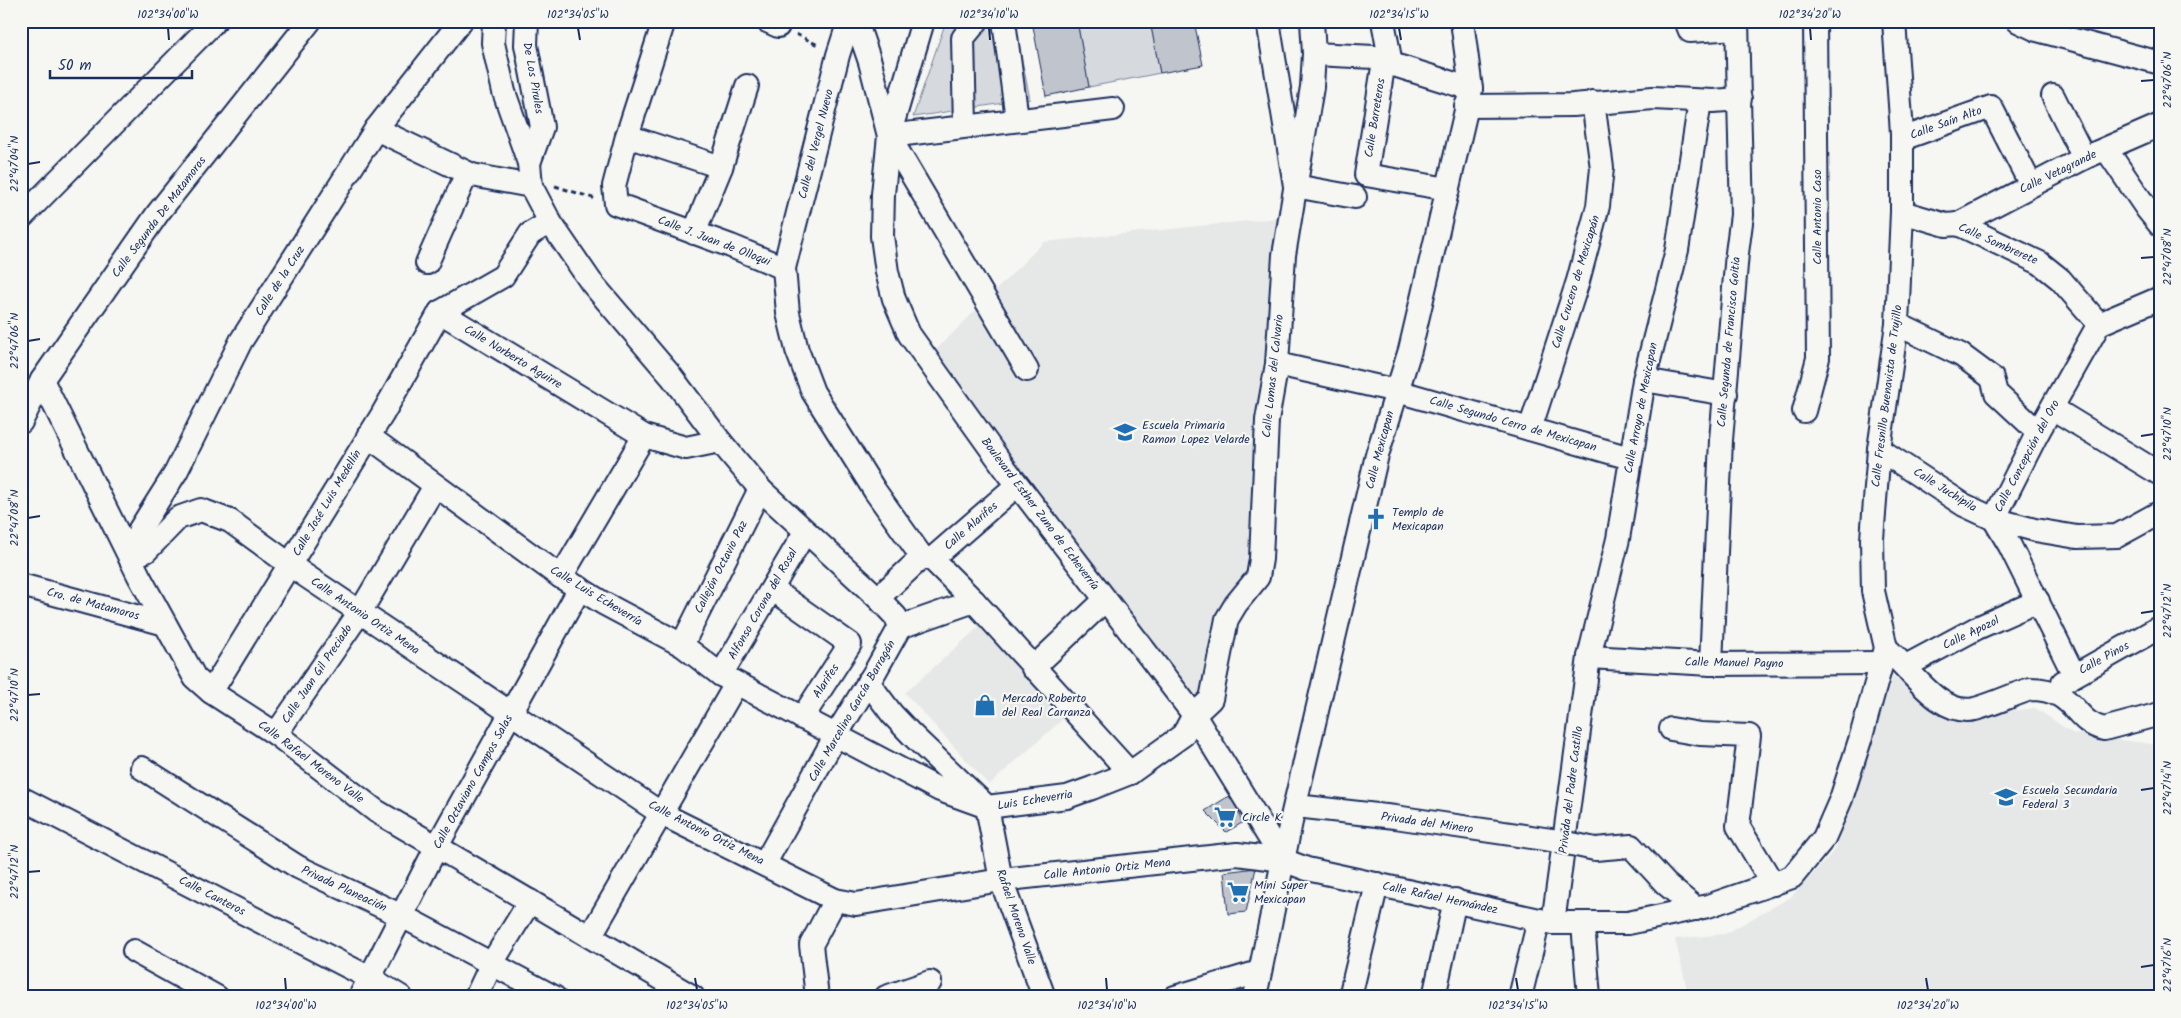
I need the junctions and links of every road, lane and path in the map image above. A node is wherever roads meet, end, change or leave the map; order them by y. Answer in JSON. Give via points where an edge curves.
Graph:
{"nodes":[{"id":1,"x":215,"y":21,"type":"edge"},
{"id":2,"x":310,"y":21,"type":"edge"},
{"id":3,"x":461,"y":21,"type":"edge"},
{"id":4,"x":494,"y":21,"type":"edge"},
{"id":5,"x":527,"y":21,"type":"edge"},
{"id":6,"x":664,"y":21,"type":"edge"},
{"id":7,"x":849,"y":21,"type":"edge"},
{"id":8,"x":856,"y":21,"type":"edge"},
{"id":9,"x":923,"y":21,"type":"edge"},
{"id":10,"x":977,"y":21,"type":"edge"},
{"id":11,"x":1004,"y":21,"type":"edge"},
{"id":12,"x":1268,"y":21,"type":"edge"},
{"id":13,"x":1312,"y":21,"type":"edge"},
{"id":14,"x":1383,"y":21,"type":"edge"},
{"id":15,"x":1462,"y":21,"type":"edge"},
{"id":16,"x":1686,"y":21,"type":"edge"},
{"id":17,"x":1815,"y":21,"type":"edge"},
{"id":18,"x":1894,"y":21,"type":"edge"},
{"id":19,"x":2018,"y":21,"type":"edge"},
{"id":20,"x":772,"y":23,"type":"edge"},
{"id":21,"x":1737,"y":24,"type":"edge"},
{"id":22,"x":838,"y":54,"type":"junction"},
{"id":23,"x":1314,"y":54,"type":"junction"},
{"id":24,"x":1387,"y":62,"type":"junction"},
{"id":25,"x":2160,"y":63,"type":"edge"},
{"id":26,"x":747,"y":86,"type":"dead end"},
{"id":27,"x":2053,"y":96,"type":"dead end"},
{"id":28,"x":1469,"y":97,"type":"junction"},
{"id":29,"x":1740,"y":99,"type":"junction"},
{"id":30,"x":1700,"y":101,"type":"junction"},
{"id":31,"x":1593,"y":102,"type":"junction"},
{"id":32,"x":1113,"y":109,"type":"dead end"},
{"id":33,"x":1017,"y":119,"type":"junction"},
{"id":34,"x":2160,"y":125,"type":"edge"},
{"id":35,"x":965,"y":126,"type":"junction"},
{"id":36,"x":376,"y":129,"type":"junction"},
{"id":37,"x":627,"y":136,"type":"junction"},
{"id":38,"x":889,"y":136,"type":"junction"},
{"id":39,"x":1902,"y":139,"type":"junction"},
{"id":40,"x":2106,"y":149,"type":"junction"},
{"id":41,"x":2084,"y":158,"type":"junction"},
{"id":42,"x":528,"y":163,"type":"junction"},
{"id":43,"x":722,"y":167,"type":"junction"},
{"id":44,"x":468,"y":173,"type":"junction"},
{"id":45,"x":2031,"y":185,"type":"junction"},
{"id":46,"x":531,"y":186,"type":"junction"},
{"id":47,"x":1295,"y":186,"type":"junction"},
{"id":48,"x":1448,"y":189,"type":"junction"},
{"id":49,"x":1355,"y":197,"type":"dead end"},
{"id":50,"x":616,"y":204,"type":"junction"},
{"id":51,"x":1902,"y":212,"type":"junction"},
{"id":52,"x":21,"y":218,"type":"edge"},
{"id":53,"x":550,"y":222,"type":"junction"},
{"id":54,"x":1958,"y":224,"type":"junction"},
{"id":55,"x":2160,"y":225,"type":"edge"},
{"id":56,"x":694,"y":234,"type":"junction"},
{"id":57,"x":427,"y":263,"type":"dead end"},
{"id":58,"x":784,"y":268,"type":"junction"},
{"id":59,"x":2156,"y":307,"type":"edge"},
{"id":60,"x":440,"y":312,"type":"junction"},
{"id":61,"x":1897,"y":324,"type":"junction"},
{"id":62,"x":2099,"y":324,"type":"junction"},
{"id":63,"x":1276,"y":364,"type":"junction"},
{"id":64,"x":1027,"y":370,"type":"dead end"},
{"id":65,"x":42,"y":380,"type":"junction"},
{"id":66,"x":1644,"y":380,"type":"junction"},
{"id":67,"x":1397,"y":391,"type":"junction"},
{"id":68,"x":1726,"y":394,"type":"junction"},
{"id":69,"x":2052,"y":408,"type":"junction"},
{"id":70,"x":1804,"y":411,"type":"dead end"},
{"id":71,"x":21,"y":422,"type":"edge"},
{"id":72,"x":1530,"y":429,"type":"junction"},
{"id":73,"x":2038,"y":432,"type":"junction"},
{"id":74,"x":368,"y":436,"type":"junction"},
{"id":75,"x":644,"y":436,"type":"junction"},
{"id":76,"x":720,"y":441,"type":"junction"},
{"id":77,"x":1879,"y":449,"type":"junction"},
{"id":78,"x":1630,"y":458,"type":"junction"},
{"id":79,"x":2160,"y":474,"type":"edge"},
{"id":80,"x":1017,"y":485,"type":"junction"},
{"id":81,"x":435,"y":486,"type":"junction"},
{"id":82,"x":760,"y":489,"type":"junction"},
{"id":83,"x":2159,"y":516,"type":"edge"},
{"id":84,"x":1994,"y":519,"type":"junction"},
{"id":85,"x":805,"y":532,"type":"junction"},
{"id":86,"x":130,"y":558,"type":"junction"},
{"id":87,"x":927,"y":558,"type":"junction"},
{"id":88,"x":290,"y":563,"type":"junction"},
{"id":89,"x":571,"y":582,"type":"junction"},
{"id":90,"x":21,"y":585,"type":"edge"},
{"id":91,"x":772,"y":589,"type":"junction"},
{"id":92,"x":878,"y":598,"type":"junction"},
{"id":93,"x":1105,"y":600,"type":"junction"},
{"id":94,"x":974,"y":601,"type":"junction"},
{"id":95,"x":2038,"y":601,"type":"junction"},
{"id":96,"x":360,"y":612,"type":"junction"},
{"id":97,"x":165,"y":624,"type":"junction"},
{"id":98,"x":900,"y":627,"type":"junction"},
{"id":99,"x":2160,"y":627,"type":"edge"},
{"id":100,"x":682,"y":645,"type":"junction"},
{"id":101,"x":1883,"y":656,"type":"junction"},
{"id":102,"x":1589,"y":657,"type":"junction"},
{"id":103,"x":1711,"y":664,"type":"junction"},
{"id":104,"x":1906,"y":666,"type":"junction"},
{"id":105,"x":1033,"y":668,"type":"junction"},
{"id":106,"x":2074,"y":675,"type":"junction"},
{"id":107,"x":728,"y":680,"type":"junction"},
{"id":108,"x":868,"y":682,"type":"junction"},
{"id":109,"x":2050,"y":690,"type":"junction"},
{"id":110,"x":210,"y":692,"type":"junction"},
{"id":111,"x":510,"y":714,"type":"junction"},
{"id":112,"x":2160,"y":714,"type":"edge"},
{"id":113,"x":1194,"y":715,"type":"junction"},
{"id":114,"x":802,"y":718,"type":"junction"},
{"id":115,"x":1671,"y":729,"type":"dead end"},
{"id":116,"x":276,"y":734,"type":"junction"},
{"id":117,"x":836,"y":735,"type":"junction"},
{"id":118,"x":142,"y":768,"type":"dead end"},
{"id":119,"x":1130,"y":773,"type":"junction"},
{"id":120,"x":21,"y":798,"type":"edge"},
{"id":121,"x":1296,"y":806,"type":"junction"},
{"id":122,"x":987,"y":807,"type":"junction"},
{"id":123,"x":662,"y":814,"type":"junction"},
{"id":124,"x":436,"y":848,"type":"junction"},
{"id":125,"x":1283,"y":860,"type":"junction"},
{"id":126,"x":765,"y":863,"type":"junction"},
{"id":127,"x":1002,"y":880,"type":"junction"},
{"id":128,"x":1377,"y":884,"type":"junction"},
{"id":129,"x":1773,"y":884,"type":"junction"},
{"id":130,"x":836,"y":900,"type":"junction"},
{"id":131,"x":1455,"y":900,"type":"junction"},
{"id":132,"x":530,"y":901,"type":"junction"},
{"id":133,"x":1696,"y":909,"type":"junction"},
{"id":134,"x":402,"y":916,"type":"junction"},
{"id":135,"x":1546,"y":921,"type":"junction"},
{"id":136,"x":1591,"y":924,"type":"junction"},
{"id":137,"x":591,"y":935,"type":"junction"},
{"id":138,"x":134,"y":951,"type":"dead end"},
{"id":139,"x":492,"y":963,"type":"junction"},
{"id":140,"x":1259,"y":972,"type":"junction"},
{"id":141,"x":930,"y":982,"type":"dead end"},
{"id":142,"x":365,"y":988,"type":"edge"},
{"id":143,"x":1591,"y":993,"type":"edge"},
{"id":144,"x":217,"y":997,"type":"edge"},
{"id":145,"x":401,"y":997,"type":"edge"},
{"id":146,"x":476,"y":997,"type":"edge"},
{"id":147,"x":554,"y":997,"type":"edge"},
{"id":148,"x":693,"y":997,"type":"edge"},
{"id":149,"x":817,"y":997,"type":"edge"},
{"id":150,"x":886,"y":997,"type":"edge"},
{"id":151,"x":1044,"y":997,"type":"edge"},
{"id":152,"x":1175,"y":997,"type":"edge"},
{"id":153,"x":1255,"y":997,"type":"edge"},
{"id":154,"x":1350,"y":997,"type":"edge"},
{"id":155,"x":1434,"y":997,"type":"edge"},
{"id":156,"x":1520,"y":997,"type":"edge"}],
"edges":[{"from":1,"to":52,"type":"street"},
{"from":2,"to":65,"type":"street","name":"Calle Segunda De Matamoros","via":[[158,213]]},
{"from":3,"to":36,"type":"street","name":"Calle de la Cruz"},
{"from":4,"to":42,"type":"street","via":[[493,43],[504,92]]},
{"from":5,"to":42,"type":"street","name":"De Los Pirules","via":[[526,45],[542,127]]},
{"from":6,"to":37,"type":"street"},
{"from":7,"to":22,"type":"street","name":"Calle del Vergel Nuevo"},
{"from":8,"to":38,"type":"street"},
{"from":9,"to":38,"type":"street"},
{"from":10,"to":35,"type":"street","via":[[963,38]]},
{"from":11,"to":33,"type":"street"},
{"from":12,"to":47,"type":"street"},
{"from":13,"to":23,"type":"street","name":"Calle Lomas del Calvario"},
{"from":14,"to":24,"type":"street","name":"Calle Barreteros"},
{"from":15,"to":28,"type":"street","name":"Calle Mexicapan"},
{"from":16,"to":21,"type":"street","via":[[1690,31]]},
{"from":17,"to":70,"type":"street","name":"Calle Antonio Caso","via":[[1818,358]]},
{"from":18,"to":39,"type":"street","name":"Calle Fresnillo Buenavista de Trujillo"},
{"from":19,"to":25,"type":"street","via":[[2037,30]]},
{"from":20,"to":22,"type":"path"},
{"from":21,"to":29,"type":"street","name":"Calle Segunda de Francisco Goitia"},
{"from":22,"to":58,"type":"street","name":"Calle del Vergel Nuevo"},
{"from":23,"to":24,"type":"street","via":[[1374,57]]},
{"from":23,"to":47,"type":"street","name":"Calle Lomas del Calvario","via":[[1312,86]]},
{"from":24,"to":28,"type":"street"},
{"from":24,"to":48,"type":"street","name":"Calle Barreteros","via":[[1366,175]]},
{"from":26,"to":43,"type":"street"},
{"from":27,"to":41,"type":"street"},
{"from":28,"to":31,"type":"street","via":[[1573,105]]},
{"from":28,"to":48,"type":"street","name":"Calle Mexicapan"},
{"from":29,"to":30,"type":"street"},
{"from":29,"to":68,"type":"street","name":"Calle Segunda de Francisco Goitia","via":[[1742,215]]},
{"from":30,"to":31,"type":"street","via":[[1653,98]]},
{"from":30,"to":66,"type":"street","name":"Calle Arroyo de Mexicapan","via":[[1677,250]]},
{"from":31,"to":72,"type":"street","name":"Calle Crucero de Mexicapán","via":[[1602,168],[1598,206],[1578,281]]},
{"from":32,"to":33,"type":"street"},
{"from":33,"to":35,"type":"street"},
{"from":34,"to":40,"type":"street","name":"Calle Vetagrande"},
{"from":35,"to":38,"type":"street"},
{"from":36,"to":44,"type":"street"},
{"from":36,"to":86,"type":"street","name":"Calle de la Cruz","via":[[241,341],[176,472],[140,529]]},
{"from":37,"to":43,"type":"street"},
{"from":37,"to":50,"type":"street","via":[[614,186]]},
{"from":38,"to":64,"type":"street"},
{"from":38,"to":80,"type":"street","name":"Boulevard Esther Zuno de Echeverría","via":[[882,236],[894,300],[922,354]]},
{"from":39,"to":45,"type":"street","name":"Calle Saín Alto","via":[[1992,107]]},
{"from":39,"to":51,"type":"street","name":"Calle Fresnillo Buenavista de Trujillo"},
{"from":40,"to":41,"type":"street","name":"Calle Vetagrande"},
{"from":40,"to":55,"type":"street","via":[[2146,210]]},
{"from":41,"to":45,"type":"street","name":"Calle Vetagrande"},
{"from":42,"to":46,"type":"street"},
{"from":43,"to":56,"type":"street"},
{"from":44,"to":46,"type":"street"},
{"from":44,"to":57,"type":"street"},
{"from":45,"to":54,"type":"street","name":"Calle Vetagrande"},
{"from":46,"to":50,"type":"path","via":[[556,186]]},
{"from":46,"to":53,"type":"street"},
{"from":47,"to":49,"type":"street"},
{"from":47,"to":63,"type":"street","name":"Calle Lomas del Calvario","via":[[1284,255]]},
{"from":48,"to":67,"type":"street","name":"Calle Mexicapan","via":[[1410,350]]},
{"from":50,"to":56,"type":"street","name":"Calle J. Juan de Olloqui"},
{"from":51,"to":54,"type":"street","name":"Calle Sombrerete","via":[[1946,225]]},
{"from":51,"to":61,"type":"street","name":"Calle Fresnillo Buenavista de Trujillo"},
{"from":53,"to":60,"type":"street","via":[[530,234],[503,276]]},
{"from":53,"to":76,"type":"street","via":[[591,282],[671,376]]},
{"from":54,"to":62,"type":"street","name":"Calle Sombrerete","via":[[2040,263],[2060,279]]},
{"from":56,"to":58,"type":"street","name":"Calle J. Juan de Olloqui"},
{"from":58,"to":87,"type":"street","name":"Calle J. Juan de Olloqui","via":[[794,341],[813,392],[875,491]]},
{"from":59,"to":62,"type":"street"},
{"from":60,"to":74,"type":"street","name":"Calle José Luis Medellín"},
{"from":60,"to":75,"type":"street","name":"Calle Norberto Aguirre"},
{"from":61,"to":73,"type":"street","via":[[1961,355],[1992,378],[1996,393]]},
{"from":61,"to":77,"type":"street","name":"Calle Fresnillo Buenavista de Trujillo"},
{"from":62,"to":69,"type":"street","name":"Calle Concepción del Oro"},
{"from":63,"to":67,"type":"street","name":"Calle Segundo Cerro de Mexicapan"},
{"from":63,"to":113,"type":"street","name":"Calle Lomas del Calvario","via":[[1267,420],[1258,577],[1227,619],[1211,699]]},
{"from":65,"to":71,"type":"street","name":"Calle Segunda De Matamoros"},
{"from":65,"to":86,"type":"street","name":"Calle Rafael Moreno Valle"},
{"from":66,"to":68,"type":"street"},
{"from":66,"to":78,"type":"street","name":"Calle Arroyo de Mexicapan"},
{"from":67,"to":72,"type":"street","name":"Calle Segundo Cerro de Mexicapan"},
{"from":67,"to":121,"type":"street","name":"Calle Mexicapan","via":[[1377,455]]},
{"from":68,"to":103,"type":"street","name":"Calle Segunda de Francisco Goitia"},
{"from":69,"to":73,"type":"street","name":"Calle Concepción del Oro"},
{"from":69,"to":79,"type":"street"},
{"from":72,"to":78,"type":"street","name":"Calle Segundo Cerro de Mexicapan"},
{"from":73,"to":84,"type":"street","name":"Calle Concepción del Oro"},
{"from":74,"to":81,"type":"street","name":"Calle Luis Echeverría"},
{"from":74,"to":88,"type":"street","name":"Calle José Luis Medellín"},
{"from":75,"to":76,"type":"street","name":"Calle Norberto Aguirre","via":[[686,448]]},
{"from":75,"to":89,"type":"street","name":"Calle Octaviano Campos Salas"},
{"from":76,"to":82,"type":"street"},
{"from":77,"to":84,"type":"street","name":"Calle Juchipila","via":[[1964,505]]},
{"from":77,"to":101,"type":"street","name":"Calle Fresnillo Buenavista de Trujillo","via":[[1872,539],[1873,591]]},
{"from":78,"to":102,"type":"street","name":"Calle Arroyo de Mexicapan","via":[[1618,539]]},
{"from":80,"to":87,"type":"street","name":"Calle Alarifes"},
{"from":80,"to":93,"type":"street","name":"Boulevard Esther Zuno de Echeverría"},
{"from":81,"to":89,"type":"street","name":"Calle Luis Echeverría"},
{"from":81,"to":96,"type":"street","name":"Calle Juan Gil Preciado"},
{"from":82,"to":85,"type":"street"},
{"from":82,"to":100,"type":"street","name":"Callejón Octavio Paz"},
{"from":83,"to":84,"type":"street","name":"Calle Juchipila","via":[[2117,536],[2077,537]]},
{"from":84,"to":95,"type":"street","name":"Calle Concepción del Oro"},
{"from":85,"to":91,"type":"street","name":"Alfonso Corona del Rosal"},
{"from":85,"to":92,"type":"street"},
{"from":86,"to":88,"type":"street","name":"Calle Antonio Ortiz Mena","via":[[146,551],[178,518],[201,510],[230,521]]},
{"from":86,"to":97,"type":"street","name":"Calle Rafael Moreno Valle"},
{"from":87,"to":92,"type":"street","name":"Calle Alarifes"},
{"from":87,"to":94,"type":"street","name":"Calle J. Juan de Olloqui"},
{"from":88,"to":96,"type":"street","name":"Calle Antonio Ortiz Mena"},
{"from":88,"to":110,"type":"street","name":"Calle José Luis Medellín"},
{"from":89,"to":100,"type":"street","name":"Calle Luis Echeverría"},
{"from":89,"to":111,"type":"street","name":"Calle Octaviano Campos Salas"},
{"from":90,"to":97,"type":"street","name":"Cro. de Matamoros"},
{"from":91,"to":107,"type":"street","name":"Alfonso Corona del Rosal"},
{"from":91,"to":114,"type":"street","name":"Alarifes","via":[[850,644]]},
{"from":92,"to":98,"type":"street","via":[[896,617]]},
{"from":93,"to":105,"type":"street"},
{"from":93,"to":113,"type":"street","name":"Boulevard Esther Zuno de Echeverría"},
{"from":94,"to":98,"type":"street","name":"Calle Marcelino García Barragán"},
{"from":94,"to":105,"type":"street","name":"Calle J. Juan de Olloqui"},
{"from":95,"to":104,"type":"street","name":"Calle Apozol","via":[[1976,628]]},
{"from":95,"to":106,"type":"street","name":"Calle Concepción del Oro"},
{"from":96,"to":111,"type":"street","name":"Calle Antonio Ortiz Mena"},
{"from":96,"to":116,"type":"street","name":"Calle Juan Gil Preciado"},
{"from":97,"to":110,"type":"street","name":"Calle Rafael Moreno Valle","via":[[195,678]]},
{"from":98,"to":108,"type":"street","name":"Calle Marcelino García Barragán"},
{"from":99,"to":106,"type":"street","name":"Calle Pinos"},
{"from":100,"to":107,"type":"street","name":"Calle Luis Echeverría"},
{"from":101,"to":103,"type":"street","name":"Calle Manuel Payno"},
{"from":101,"to":104,"type":"street"},
{"from":101,"to":129,"type":"street","name":"Calle Fresnillo Buenavista de Trujillo","via":[[1841,799],[1824,838],[1792,877]]},
{"from":102,"to":103,"type":"street","name":"Calle Manuel Payno"},
{"from":102,"to":135,"type":"street","name":"Privada del Padre Castillo"},
{"from":104,"to":109,"type":"street","via":[[1939,700],[1956,709],[1974,709],[2030,689]]},
{"from":105,"to":119,"type":"street","name":"Calle J. Juan de Olloqui"},
{"from":106,"to":109,"type":"street","name":"Calle Pinos"},
{"from":107,"to":114,"type":"street","name":"Calle Luis Echeverría"},
{"from":107,"to":123,"type":"street","name":"Alfonso Corona del Rosal"},
{"from":108,"to":117,"type":"street","name":"Calle Marcelino García Barragán"},
{"from":108,"to":122,"type":"street","via":[[892,714]]},
{"from":109,"to":112,"type":"street","via":[[2068,700],[2096,728],[2104,729]]},
{"from":110,"to":116,"type":"street","name":"Calle Rafael Moreno Valle"},
{"from":111,"to":123,"type":"street","name":"Calle Antonio Ortiz Mena"},
{"from":111,"to":124,"type":"street","name":"Calle Octaviano Campos Salas"},
{"from":113,"to":119,"type":"street","name":"Luis Echeverria","via":[[1182,735]]},
{"from":113,"to":125,"type":"street","name":"Boulevard Esther Zuno de Echeverría"},
{"from":114,"to":117,"type":"street","name":"Calle Luis Echeverría"},
{"from":115,"to":129,"type":"street","via":[[1749,736],[1738,826]]},
{"from":116,"to":124,"type":"street","name":"Calle Rafael Moreno Valle","via":[[376,811]]},
{"from":117,"to":122,"type":"street","name":"Luis Echeverria","via":[[940,790]]},
{"from":117,"to":126,"type":"street","name":"Calle Marcelino García Barragán"},
{"from":118,"to":134,"type":"street","name":"Privada Planeación","via":[[298,867]]},
{"from":119,"to":122,"type":"street","name":"Luis Echeverria","via":[[1067,798]]},
{"from":120,"to":142,"type":"street","name":"Calle Canteros"},
{"from":121,"to":125,"type":"street","name":"Calle Mexicapan"},
{"from":121,"to":133,"type":"street","name":"Privada del Minero","bridge":true,"via":[[1395,817],[1595,849],[1631,846],[1666,884]]},
{"from":122,"to":127,"type":"street","name":"Rafael Moreno Valle"},
{"from":123,"to":126,"type":"street","name":"Calle Antonio Ortiz Mena"},
{"from":123,"to":137,"type":"street","name":"Alfonso Corona del Rosal"},
{"from":124,"to":132,"type":"street","name":"Calle Rafael Moreno Valle"},
{"from":124,"to":134,"type":"street","name":"Calle Octaviano Campos Salas"},
{"from":125,"to":127,"type":"street","name":"Calle Antonio Ortiz Mena","via":[[1237,854]]},
{"from":125,"to":128,"type":"street","name":"Calle Rafael Hernández","via":[[1308,869]]},
{"from":125,"to":140,"type":"street","name":"Calle Mexicapan"},
{"from":126,"to":130,"type":"street","name":"Calle Antonio Ortiz Mena","via":[[796,882]]},
{"from":127,"to":130,"type":"street","name":"Calle Antonio Ortiz Mena","via":[[856,904]]},
{"from":127,"to":151,"type":"street","name":"Rafael Moreno Valle"},
{"from":128,"to":131,"type":"street","name":"Calle Rafael Hernández"},
{"from":128,"to":154,"type":"street"},
{"from":129,"to":133,"type":"street","name":"Calle Fresnillo Buenavista de Trujillo"},
{"from":130,"to":149,"type":"street","via":[[810,945]]},
{"from":131,"to":135,"type":"street","name":"Calle Rafael Hernández"},
{"from":131,"to":155,"type":"street"},
{"from":132,"to":137,"type":"street","name":"Calle Rafael Moreno Valle"},
{"from":132,"to":139,"type":"street"},
{"from":133,"to":136,"type":"street","name":"Calle Fresnillo Buenavista de Trujillo","via":[[1628,923]]},
{"from":134,"to":139,"type":"street","name":"Privada Planeación"},
{"from":134,"to":142,"type":"street","name":"Calle Octaviano Campos Salas"},
{"from":135,"to":136,"type":"street","name":"Calle Rafael Hernández"},
{"from":135,"to":156,"type":"street","name":"Privada del Padre Castillo"},
{"from":136,"to":143,"type":"street"},
{"from":137,"to":148,"type":"street","name":"Calle Rafael Moreno Valle"},
{"from":138,"to":144,"type":"street"},
{"from":139,"to":146,"type":"street"},
{"from":139,"to":147,"type":"street","name":"Privada Planeación"},
{"from":140,"to":152,"type":"street"},
{"from":140,"to":153,"type":"street","name":"Calle Mexicapan"},
{"from":141,"to":150,"type":"street"},
{"from":142,"to":145,"type":"street","name":"Calle Canteros"}]}
